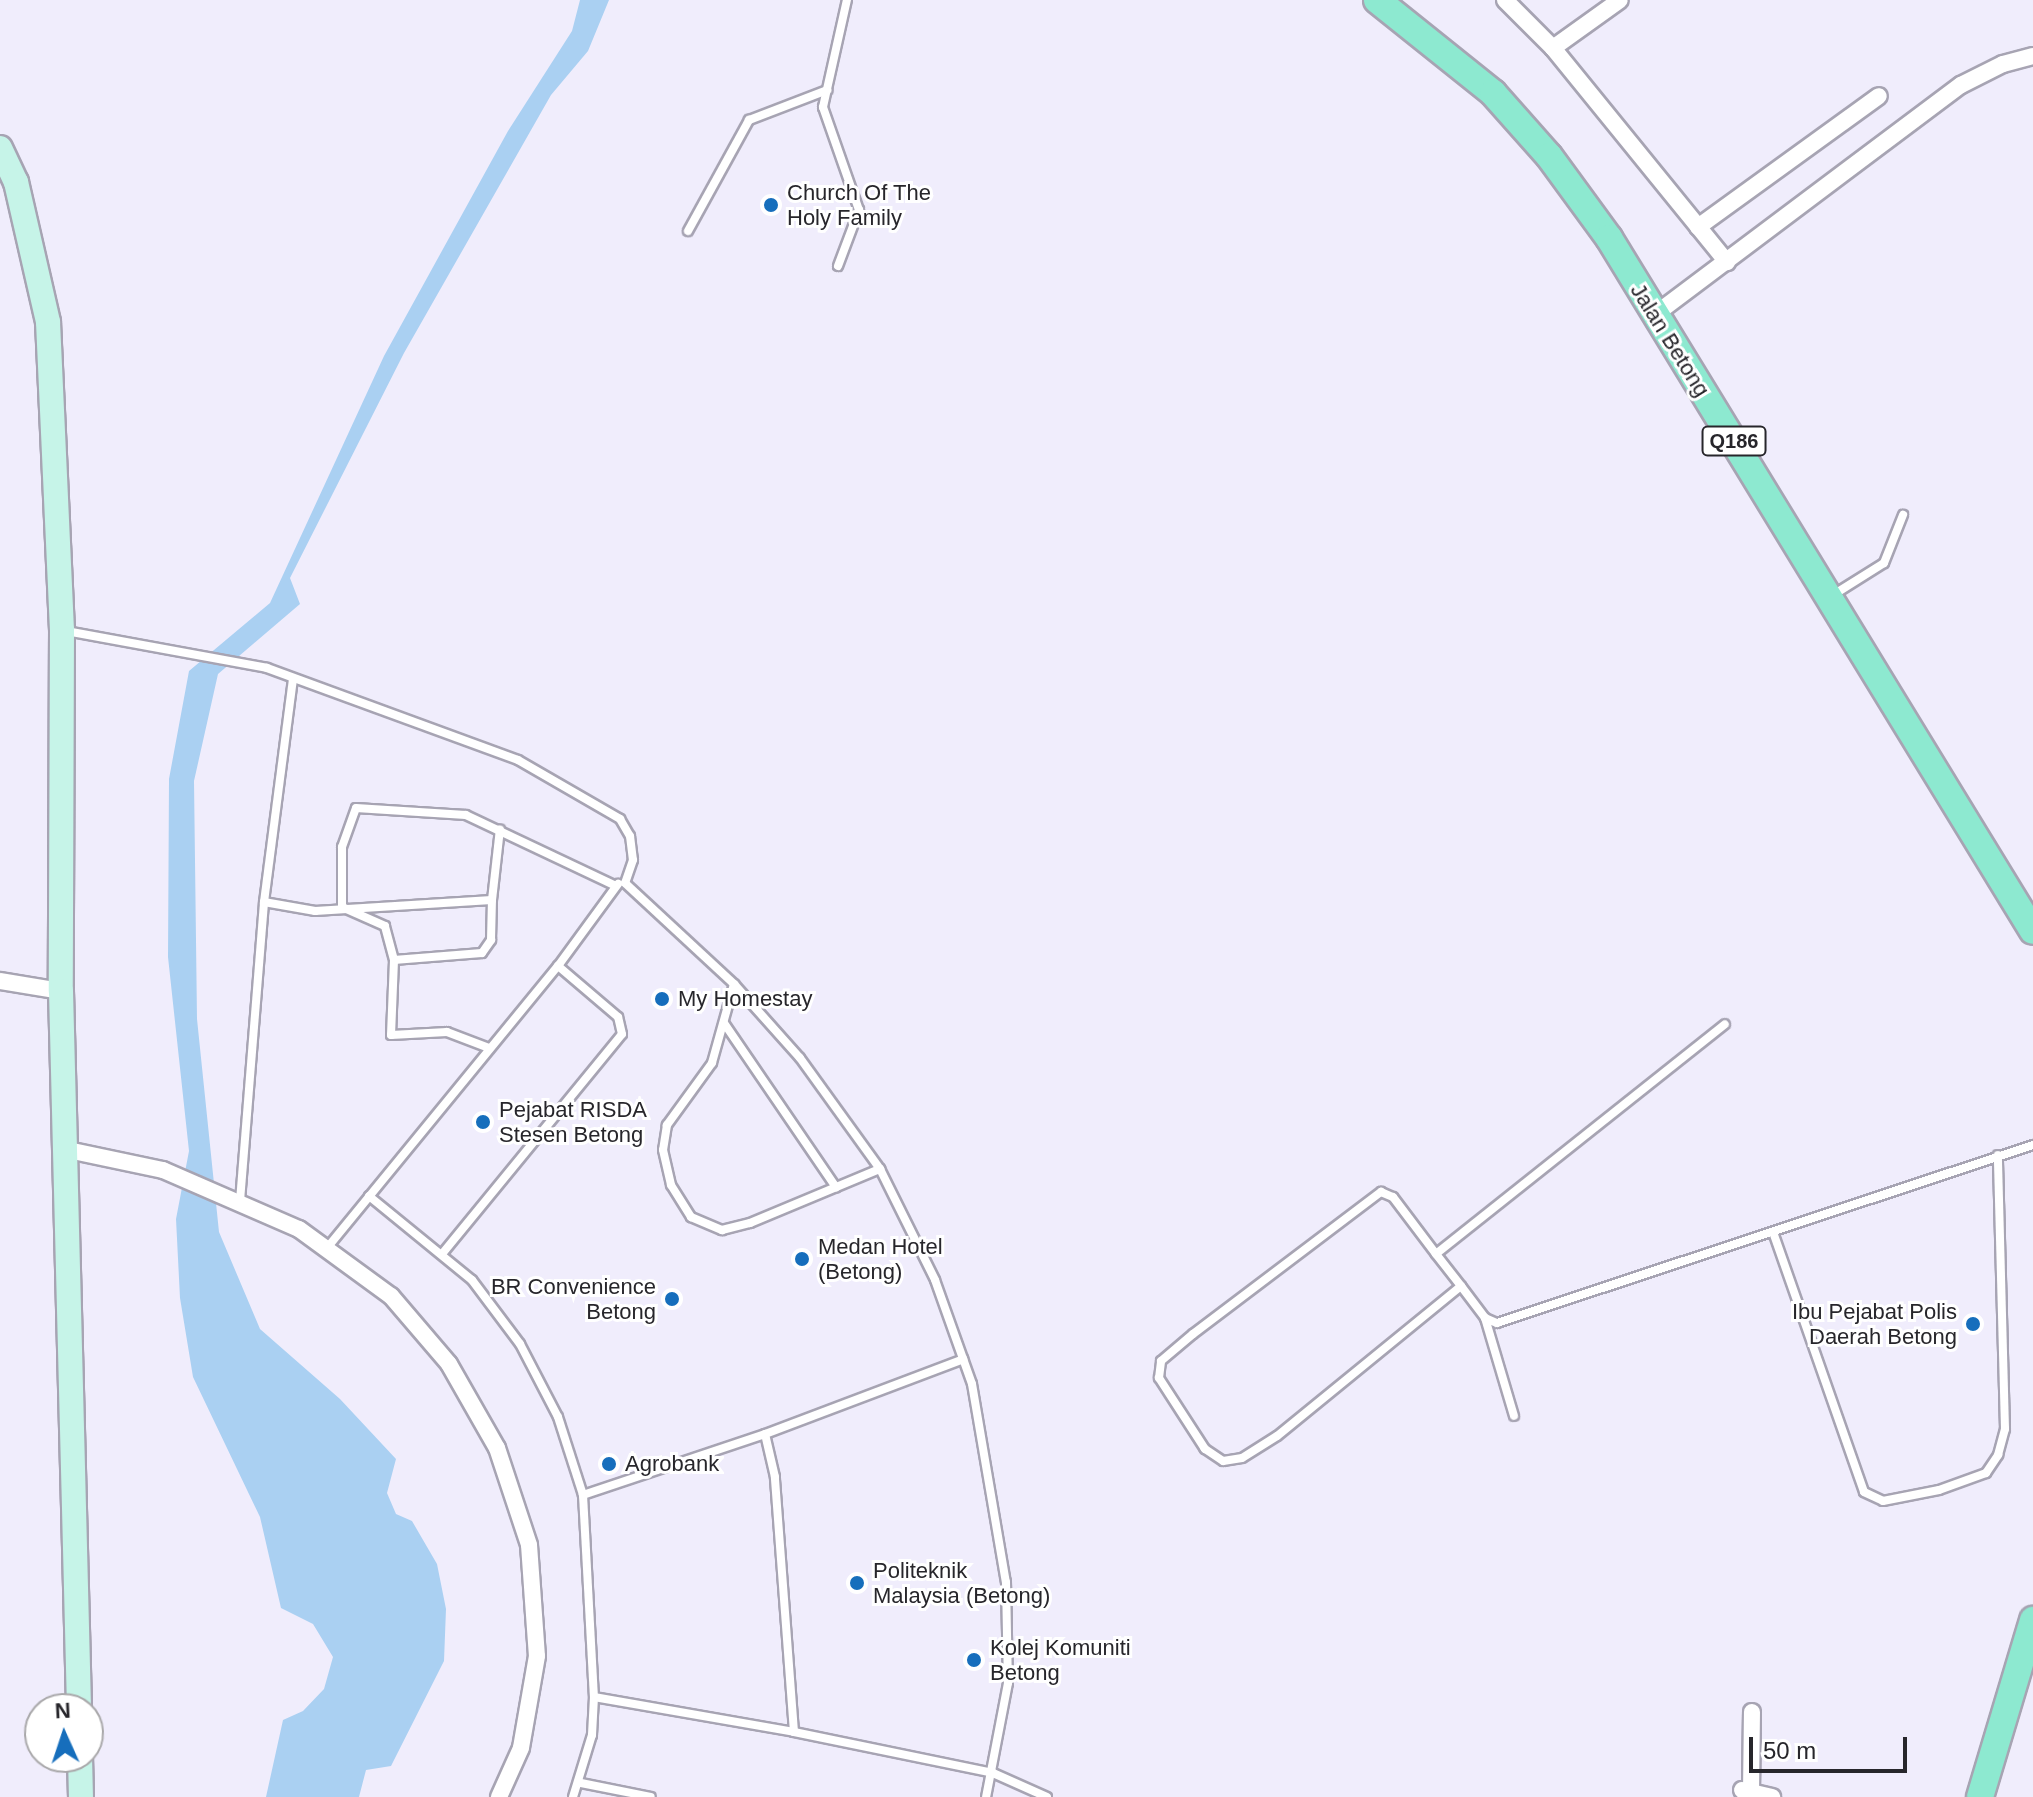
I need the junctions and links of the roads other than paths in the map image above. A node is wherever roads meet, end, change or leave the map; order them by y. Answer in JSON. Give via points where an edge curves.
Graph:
{"nodes":[{"id":1,"x":847,"y":0,"type":"edge"},
{"id":2,"x":1377,"y":0,"type":"edge"},
{"id":3,"x":1505,"y":0,"type":"edge"},
{"id":4,"x":1620,"y":0,"type":"edge"},
{"id":5,"x":1553,"y":48,"type":"junction"},
{"id":6,"x":2033,"y":56,"type":"edge"},
{"id":7,"x":827,"y":90,"type":"junction"},
{"id":8,"x":1879,"y":96,"type":"dead end"},
{"id":9,"x":0,"y":148,"type":"edge"},
{"id":10,"x":1698,"y":227,"type":"junction"},
{"id":11,"x":688,"y":231,"type":"dead end"},
{"id":12,"x":1727,"y":262,"type":"junction"},
{"id":13,"x":838,"y":266,"type":"dead end"},
{"id":14,"x":1653,"y":316,"type":"junction"},
{"id":15,"x":1903,"y":515,"type":"dead end"},
{"id":16,"x":1829,"y":597,"type":"junction"},
{"id":17,"x":62,"y":630,"type":"junction"},
{"id":18,"x":293,"y":679,"type":"junction"},
{"id":19,"x":500,"y":829,"type":"junction"},
{"id":20,"x":625,"y":883,"type":"junction"},
{"id":21,"x":614,"y":885,"type":"junction"},
{"id":22,"x":492,"y":900,"type":"junction"},
{"id":23,"x":264,"y":902,"type":"junction"},
{"id":24,"x":342,"y":907,"type":"junction"},
{"id":25,"x":2033,"y":931,"type":"edge"},
{"id":26,"x":394,"y":960,"type":"junction"},
{"id":27,"x":558,"y":966,"type":"junction"},
{"id":28,"x":0,"y":981,"type":"edge"},
{"id":29,"x":734,"y":984,"type":"junction"},
{"id":30,"x":61,"y":991,"type":"junction"},
{"id":31,"x":724,"y":1023,"type":"junction"},
{"id":32,"x":1725,"y":1024,"type":"dead end"},
{"id":33,"x":489,"y":1048,"type":"junction"},
{"id":34,"x":2033,"y":1145,"type":"edge"},
{"id":35,"x":68,"y":1150,"type":"junction"},
{"id":36,"x":1998,"y":1155,"type":"junction"},
{"id":37,"x":880,"y":1169,"type":"junction"},
{"id":38,"x":836,"y":1187,"type":"junction"},
{"id":39,"x":369,"y":1196,"type":"junction"},
{"id":40,"x":232,"y":1197,"type":"junction"},
{"id":41,"x":1773,"y":1232,"type":"junction"},
{"id":42,"x":327,"y":1248,"type":"junction"},
{"id":43,"x":442,"y":1254,"type":"junction"},
{"id":44,"x":1436,"y":1254,"type":"junction"},
{"id":45,"x":1461,"y":1286,"type":"junction"},
{"id":46,"x":1485,"y":1318,"type":"junction"},
{"id":47,"x":963,"y":1359,"type":"junction"},
{"id":48,"x":1514,"y":1416,"type":"dead end"},
{"id":49,"x":765,"y":1434,"type":"junction"},
{"id":50,"x":583,"y":1495,"type":"junction"},
{"id":51,"x":2033,"y":1624,"type":"edge"},
{"id":52,"x":79,"y":1693,"type":"edge"},
{"id":53,"x":594,"y":1697,"type":"junction"},
{"id":54,"x":1752,"y":1712,"type":"dead end"},
{"id":55,"x":794,"y":1732,"type":"junction"},
{"id":56,"x":80,"y":1773,"type":"edge"},
{"id":57,"x":993,"y":1773,"type":"junction"},
{"id":58,"x":581,"y":1783,"type":"junction"},
{"id":59,"x":1759,"y":1794,"type":"edge"},
{"id":60,"x":81,"y":1797,"type":"edge"},
{"id":61,"x":499,"y":1797,"type":"edge"},
{"id":62,"x":573,"y":1797,"type":"edge"},
{"id":63,"x":651,"y":1797,"type":"edge"},
{"id":64,"x":986,"y":1797,"type":"edge"},
{"id":65,"x":1047,"y":1797,"type":"edge"},
{"id":66,"x":1980,"y":1797,"type":"edge"}],
"edges":[{"from":1,"to":7,"type":"lane"},
{"from":2,"to":14,"type":"main road","name":"Jalan Betong","number":"Q186","via":[[1493,93],[1549,156],[1609,238]]},
{"from":3,"to":5,"type":"street"},
{"from":4,"to":5,"type":"street"},
{"from":5,"to":10,"type":"street"},
{"from":6,"to":12,"type":"street","via":[[1961,85]]},
{"from":7,"to":11,"type":"lane","via":[[749,120]]},
{"from":7,"to":13,"type":"lane","via":[[823,107],[859,210]]},
{"from":8,"to":10,"type":"street"},
{"from":9,"to":17,"type":"street","via":[[16,182],[48,322]]},
{"from":10,"to":12,"type":"street"},
{"from":12,"to":14,"type":"street"},
{"from":14,"to":16,"type":"main road","name":"Jalan Betong","number":"Q186"},
{"from":15,"to":16,"type":"lane","via":[[1884,563]]},
{"from":16,"to":25,"type":"main road","name":"Jalan Betong","number":"Q186"},
{"from":17,"to":18,"type":"lane","via":[[267,668]]},
{"from":17,"to":30,"type":"street"},
{"from":18,"to":20,"type":"lane","via":[[518,760],[620,819],[630,836],[633,860]]},
{"from":18,"to":23,"type":"lane"},
{"from":19,"to":21,"type":"lane"},
{"from":19,"to":22,"type":"lane"},
{"from":19,"to":24,"type":"lane","via":[[466,815],[356,808],[342,847]]},
{"from":20,"to":21,"type":"lane"},
{"from":20,"to":29,"type":"lane"},
{"from":21,"to":27,"type":"lane"},
{"from":22,"to":24,"type":"lane"},
{"from":22,"to":26,"type":"lane","via":[[491,940],[482,953]]},
{"from":23,"to":24,"type":"lane","via":[[315,911]]},
{"from":23,"to":40,"type":"lane"},
{"from":24,"to":26,"type":"lane","via":[[385,926]]},
{"from":26,"to":33,"type":"lane","via":[[391,1035],[447,1032]]},
{"from":27,"to":33,"type":"lane"},
{"from":27,"to":43,"type":"lane","via":[[618,1017],[622,1034]]},
{"from":28,"to":30,"type":"street"},
{"from":29,"to":31,"type":"lane"},
{"from":29,"to":37,"type":"lane","via":[[800,1058]]},
{"from":30,"to":35,"type":"street"},
{"from":31,"to":38,"type":"lane"},
{"from":31,"to":38,"type":"lane","via":[[712,1063],[667,1125],[671,1185],[691,1217],[722,1230]]},
{"from":32,"to":44,"type":"lane"},
{"from":33,"to":39,"type":"lane"},
{"from":34,"to":36,"type":"lane"},
{"from":35,"to":40,"type":"street","via":[[163,1170]]},
{"from":35,"to":52,"type":"street"},
{"from":36,"to":41,"type":"lane"},
{"from":36,"to":41,"type":"lane","via":[[2005,1429],[1986,1473],[1939,1490],[1883,1501],[1864,1492]]},
{"from":37,"to":38,"type":"lane"},
{"from":37,"to":47,"type":"lane","via":[[935,1280]]},
{"from":39,"to":42,"type":"lane"},
{"from":39,"to":43,"type":"lane"},
{"from":40,"to":42,"type":"street"},
{"from":41,"to":46,"type":"lane","via":[[1511,1322]]},
{"from":42,"to":61,"type":"street","via":[[391,1296],[449,1364],[497,1448],[529,1545],[537,1656],[521,1748]]},
{"from":43,"to":50,"type":"lane","via":[[472,1280],[520,1344],[558,1417]]},
{"from":44,"to":45,"type":"lane"},
{"from":44,"to":45,"type":"lane","via":[[1393,1197],[1381,1192],[1193,1334],[1161,1361],[1159,1378],[1205,1449],[1223,1461],[1242,1458],[1277,1436]]},
{"from":45,"to":46,"type":"lane"},
{"from":46,"to":48,"type":"lane"},
{"from":47,"to":49,"type":"lane"},
{"from":47,"to":57,"type":"lane","via":[[997,1511],[1006,1582],[1008,1683]]},
{"from":49,"to":50,"type":"lane"},
{"from":49,"to":55,"type":"lane","via":[[775,1477]]},
{"from":50,"to":53,"type":"lane"},
{"from":51,"to":66,"type":"main road"},
{"from":53,"to":55,"type":"lane"},
{"from":53,"to":58,"type":"lane"},
{"from":54,"to":59,"type":"street"},
{"from":55,"to":57,"type":"lane"},
{"from":56,"to":60,"type":"street"},
{"from":57,"to":64,"type":"lane"},
{"from":57,"to":65,"type":"lane"},
{"from":58,"to":62,"type":"lane"},
{"from":58,"to":63,"type":"lane"}]}
